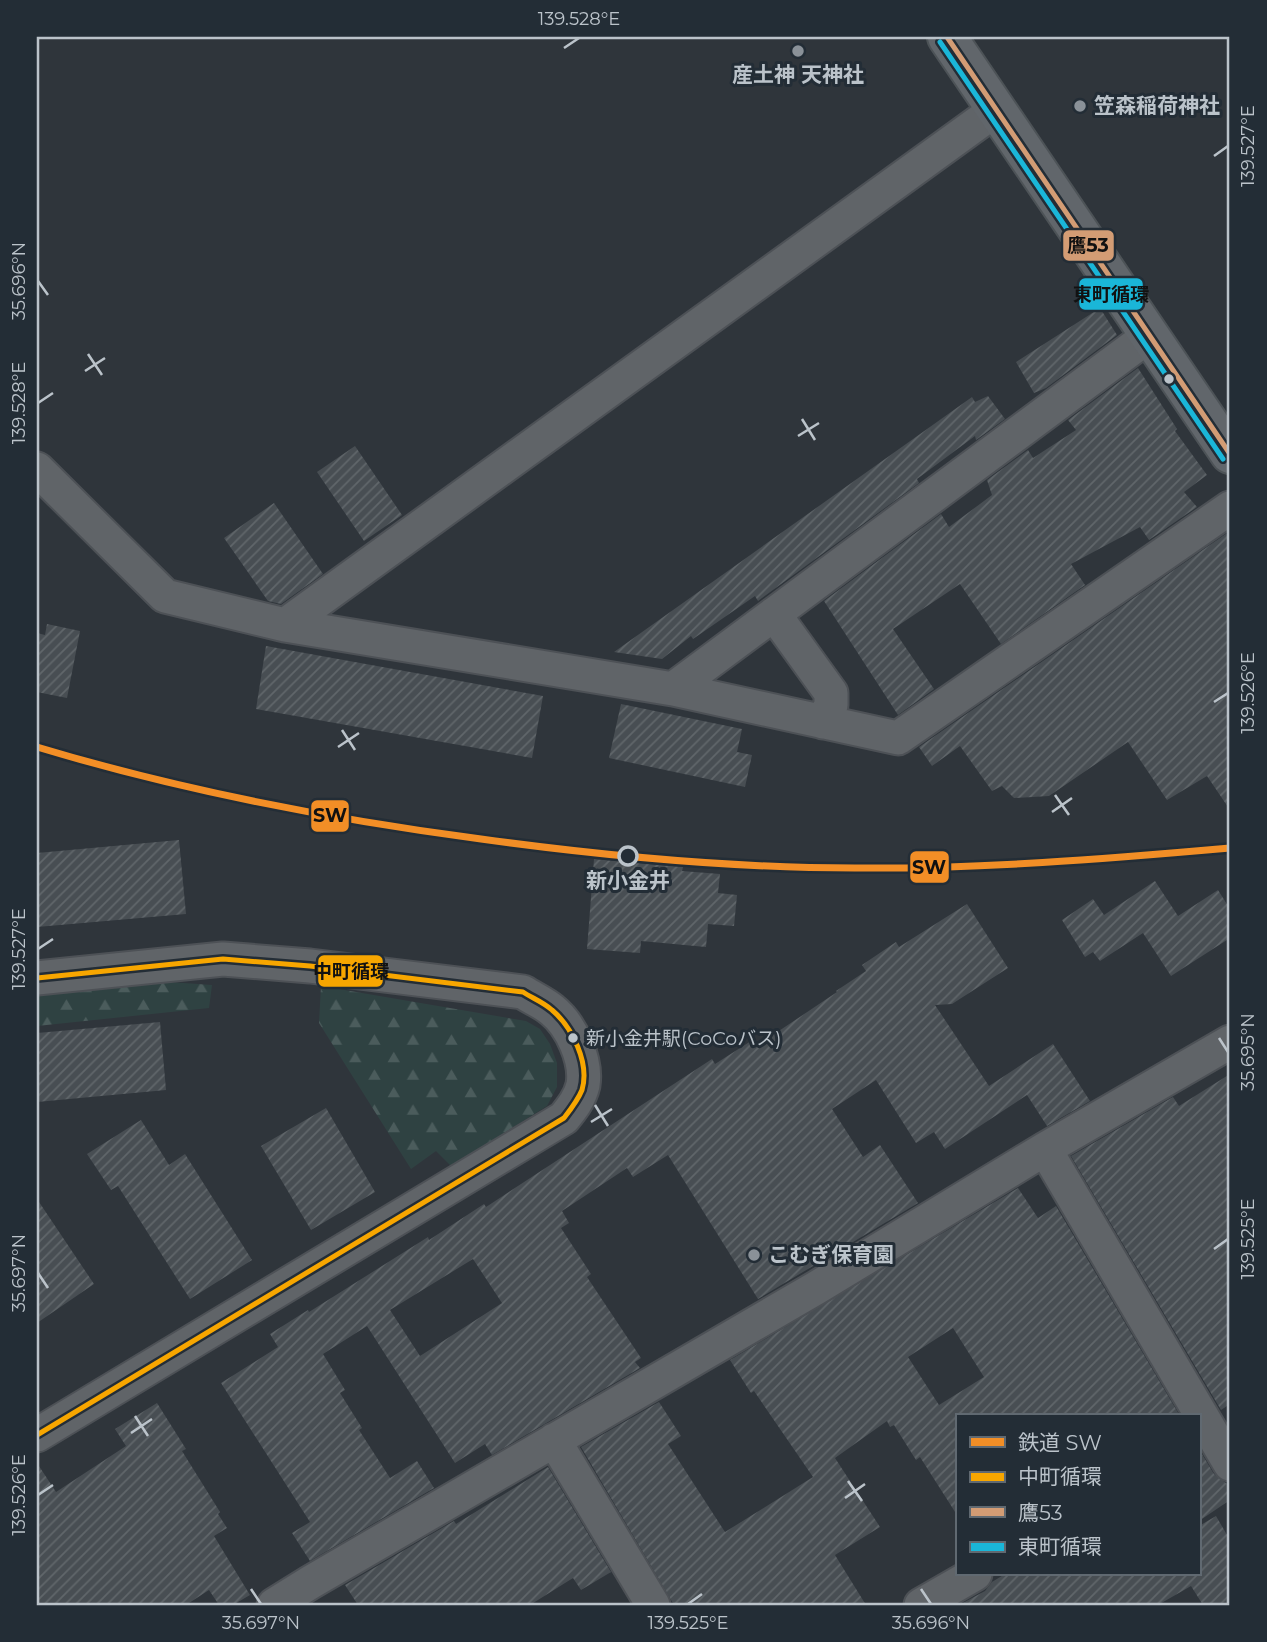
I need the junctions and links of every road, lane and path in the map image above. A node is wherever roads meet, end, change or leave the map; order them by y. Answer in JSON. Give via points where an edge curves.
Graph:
{"nodes":[{"id":1,"x":947,"y":37,"type":"edge"},
{"id":2,"x":998,"y":109,"type":"junction"},
{"id":3,"x":1150,"y":335,"type":"junction"},
{"id":4,"x":1228,"y":446,"type":"edge"},
{"id":5,"x":37,"y":469,"type":"edge"},
{"id":6,"x":1230,"y":508,"type":"edge"},
{"id":7,"x":774,"y":614,"type":"junction"},
{"id":8,"x":285,"y":625,"type":"junction"},
{"id":9,"x":673,"y":689,"type":"junction"},
{"id":10,"x":824,"y":722,"type":"junction"},
{"id":11,"x":37,"y":978,"type":"edge"},
{"id":12,"x":1230,"y":1042,"type":"edge"},
{"id":13,"x":1045,"y":1149,"type":"junction"},
{"id":14,"x":1214,"y":1432,"type":"edge"},
{"id":15,"x":37,"y":1435,"type":"edge"},
{"id":16,"x":554,"y":1440,"type":"junction"},
{"id":17,"x":1230,"y":1464,"type":"edge"},
{"id":18,"x":972,"y":1576,"type":"edge"},
{"id":19,"x":274,"y":1605,"type":"edge"},
{"id":20,"x":653,"y":1605,"type":"edge"},
{"id":21,"x":922,"y":1605,"type":"edge"}],
"edges":[{"from":1,"to":2,"type":"main road"},
{"from":2,"to":3,"type":"main road"},
{"from":2,"to":8,"type":"street"},
{"from":3,"to":4,"type":"main road"},
{"from":3,"to":7,"type":"street"},
{"from":5,"to":8,"type":"street","via":[[165,596]]},
{"from":6,"to":10,"type":"street","via":[[898,738]]},
{"from":7,"to":9,"type":"street"},
{"from":7,"to":10,"type":"street","via":[[831,693]]},
{"from":8,"to":9,"type":"street"},
{"from":9,"to":10,"type":"street"},
{"from":11,"to":15,"type":"street","via":[[223,959],[523,992],[553,1010],[574,1039],[583,1083],[578,1100],[564,1118]]},
{"from":12,"to":13,"type":"street"},
{"from":13,"to":14,"type":"street"},
{"from":13,"to":16,"type":"street"},
{"from":14,"to":17,"type":"street"},
{"from":16,"to":19,"type":"street"},
{"from":16,"to":20,"type":"street"},
{"from":18,"to":21,"type":"street"}]}
